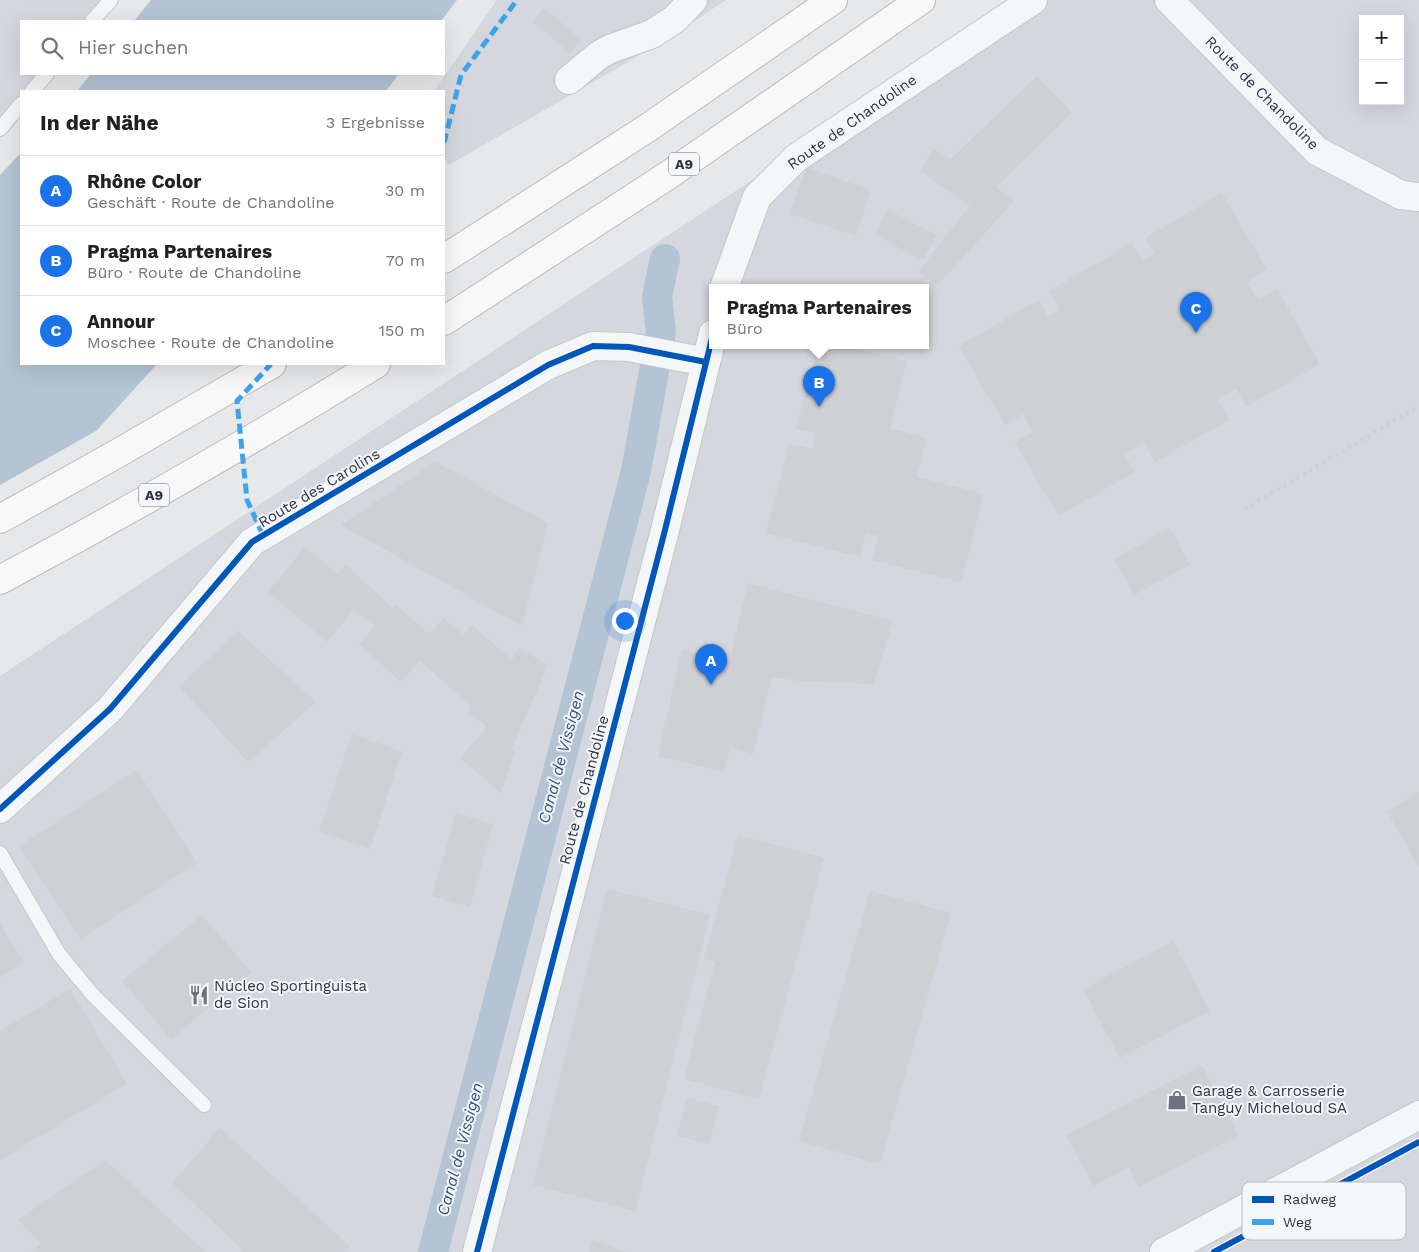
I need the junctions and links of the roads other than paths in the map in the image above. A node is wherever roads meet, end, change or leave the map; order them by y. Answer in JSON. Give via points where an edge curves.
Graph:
{"nodes":[{"id":1,"x":111,"y":0,"type":"edge"},
{"id":2,"x":693,"y":0,"type":"edge"},
{"id":3,"x":834,"y":0,"type":"edge"},
{"id":4,"x":920,"y":0,"type":"edge"},
{"id":5,"x":1033,"y":0,"type":"edge"},
{"id":6,"x":1169,"y":0,"type":"edge"},
{"id":7,"x":93,"y":20,"type":"edge"},
{"id":8,"x":46,"y":75,"type":"edge"},
{"id":9,"x":569,"y":80,"type":"dead end"},
{"id":10,"x":33,"y":90,"type":"edge"},
{"id":11,"x":20,"y":105,"type":"edge"},
{"id":12,"x":0,"y":129,"type":"edge"},
{"id":13,"x":1419,"y":197,"type":"edge"},
{"id":14,"x":445,"y":258,"type":"edge"},
{"id":15,"x":725,"y":284,"type":"edge"},
{"id":16,"x":445,"y":320,"type":"edge"},
{"id":17,"x":709,"y":349,"type":"edge"},
{"id":18,"x":706,"y":362,"type":"junction"},
{"id":19,"x":270,"y":365,"type":"edge"},
{"id":20,"x":374,"y":365,"type":"edge"},
{"id":21,"x":0,"y":519,"type":"edge"},
{"id":22,"x":0,"y":580,"type":"edge"},
{"id":23,"x":0,"y":809,"type":"edge"},
{"id":24,"x":0,"y":853,"type":"edge"},
{"id":25,"x":204,"y":1105,"type":"dead end"},
{"id":26,"x":1419,"y":1115,"type":"edge"},
{"id":27,"x":1294,"y":1182,"type":"edge"},
{"id":28,"x":1242,"y":1210,"type":"edge"},
{"id":29,"x":477,"y":1252,"type":"edge"},
{"id":30,"x":1164,"y":1252,"type":"edge"}],
"edges":[{"from":1,"to":7,"type":"lane"},
{"from":2,"to":9,"type":"street","via":[[675,19],[652,34],[599,55]]},
{"from":3,"to":14,"type":"highway","via":[[646,129]]},
{"from":4,"to":16,"type":"highway","number":"A9","via":[[666,176]]},
{"from":5,"to":15,"type":"street","name":"Route de Chandoline","via":[[796,158],[757,197]]},
{"from":6,"to":13,"type":"street","name":"Route de Chandoline","via":[[1317,151],[1401,195]]},
{"from":8,"to":10,"type":"lane"},
{"from":11,"to":12,"type":"lane"},
{"from":17,"to":18,"type":"street","name":"Route de Chandoline"},
{"from":18,"to":23,"type":"street","name":"Route des Carolins","via":[[629,347],[593,346],[548,365],[252,542],[110,709]]},
{"from":18,"to":29,"type":"street","name":"Route de Chandoline"},
{"from":19,"to":21,"type":"highway"},
{"from":20,"to":22,"type":"highway","number":"A9"},
{"from":24,"to":25,"type":"lane","via":[[59,954],[92,994]]},
{"from":26,"to":27,"type":"street"},
{"from":28,"to":30,"type":"street"}]}
